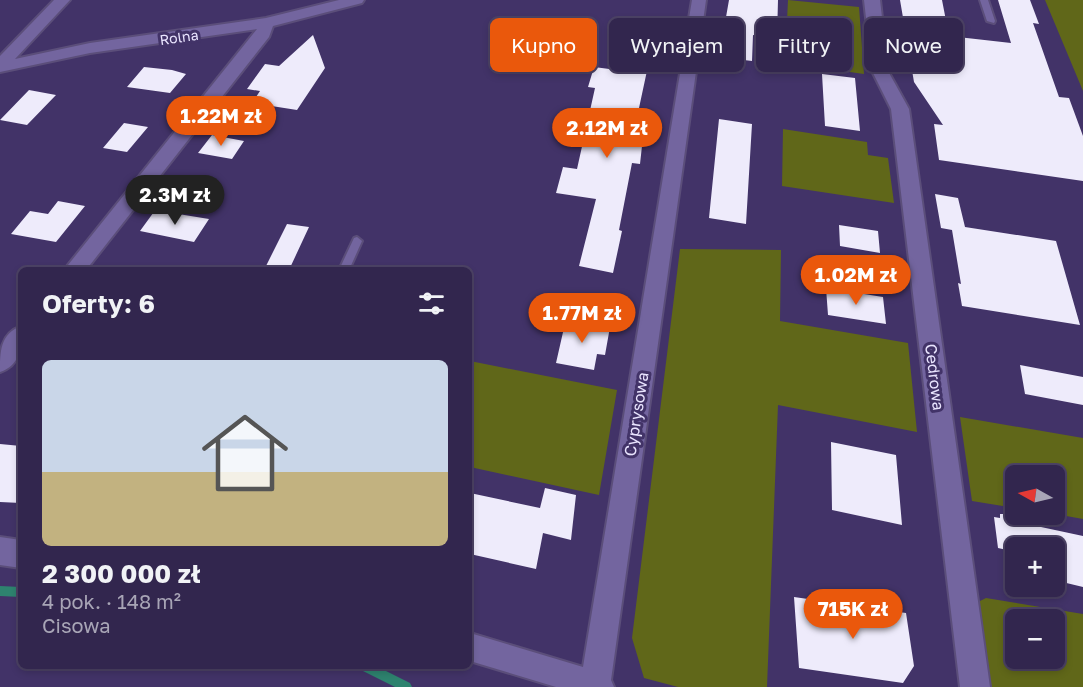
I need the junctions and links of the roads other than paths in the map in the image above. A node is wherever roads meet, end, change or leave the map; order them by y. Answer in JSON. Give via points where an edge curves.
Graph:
{"nodes":[{"id":1,"x":63,"y":0,"type":"edge"},
{"id":2,"x":357,"y":0,"type":"edge"},
{"id":3,"x":699,"y":0,"type":"edge"},
{"id":4,"x":872,"y":0,"type":"edge"},
{"id":5,"x":984,"y":0,"type":"edge"},
{"id":6,"x":991,"y":21,"type":"dead end"},
{"id":7,"x":266,"y":23,"type":"junction"},
{"id":8,"x":0,"y":67,"type":"edge"},
{"id":9,"x":357,"y":242,"type":"dead end"},
{"id":10,"x":76,"y":267,"type":"edge"},
{"id":11,"x":345,"y":267,"type":"edge"},
{"id":12,"x":18,"y":340,"type":"edge"},
{"id":13,"x":0,"y":362,"type":"edge"},
{"id":14,"x":0,"y":551,"type":"edge"},
{"id":15,"x":18,"y":554,"type":"edge"},
{"id":16,"x":472,"y":649,"type":"edge"},
{"id":17,"x":597,"y":687,"type":"edge"},
{"id":18,"x":975,"y":687,"type":"edge"}],
"edges":[{"from":1,"to":8,"type":"street"},
{"from":2,"to":7,"type":"street","name":"Rolna"},
{"from":3,"to":17,"type":"street","name":"Cyprysowa"},
{"from":4,"to":18,"type":"street","name":"Cedrowa","via":[[880,71],[900,109]]},
{"from":5,"to":6,"type":"lane"},
{"from":7,"to":8,"type":"street","name":"Rolna","via":[[90,48]]},
{"from":7,"to":10,"type":"street","via":[[263,34]]},
{"from":9,"to":11,"type":"lane"},
{"from":12,"to":13,"type":"street"},
{"from":14,"to":15,"type":"street"},
{"from":16,"to":17,"type":"street"}]}
